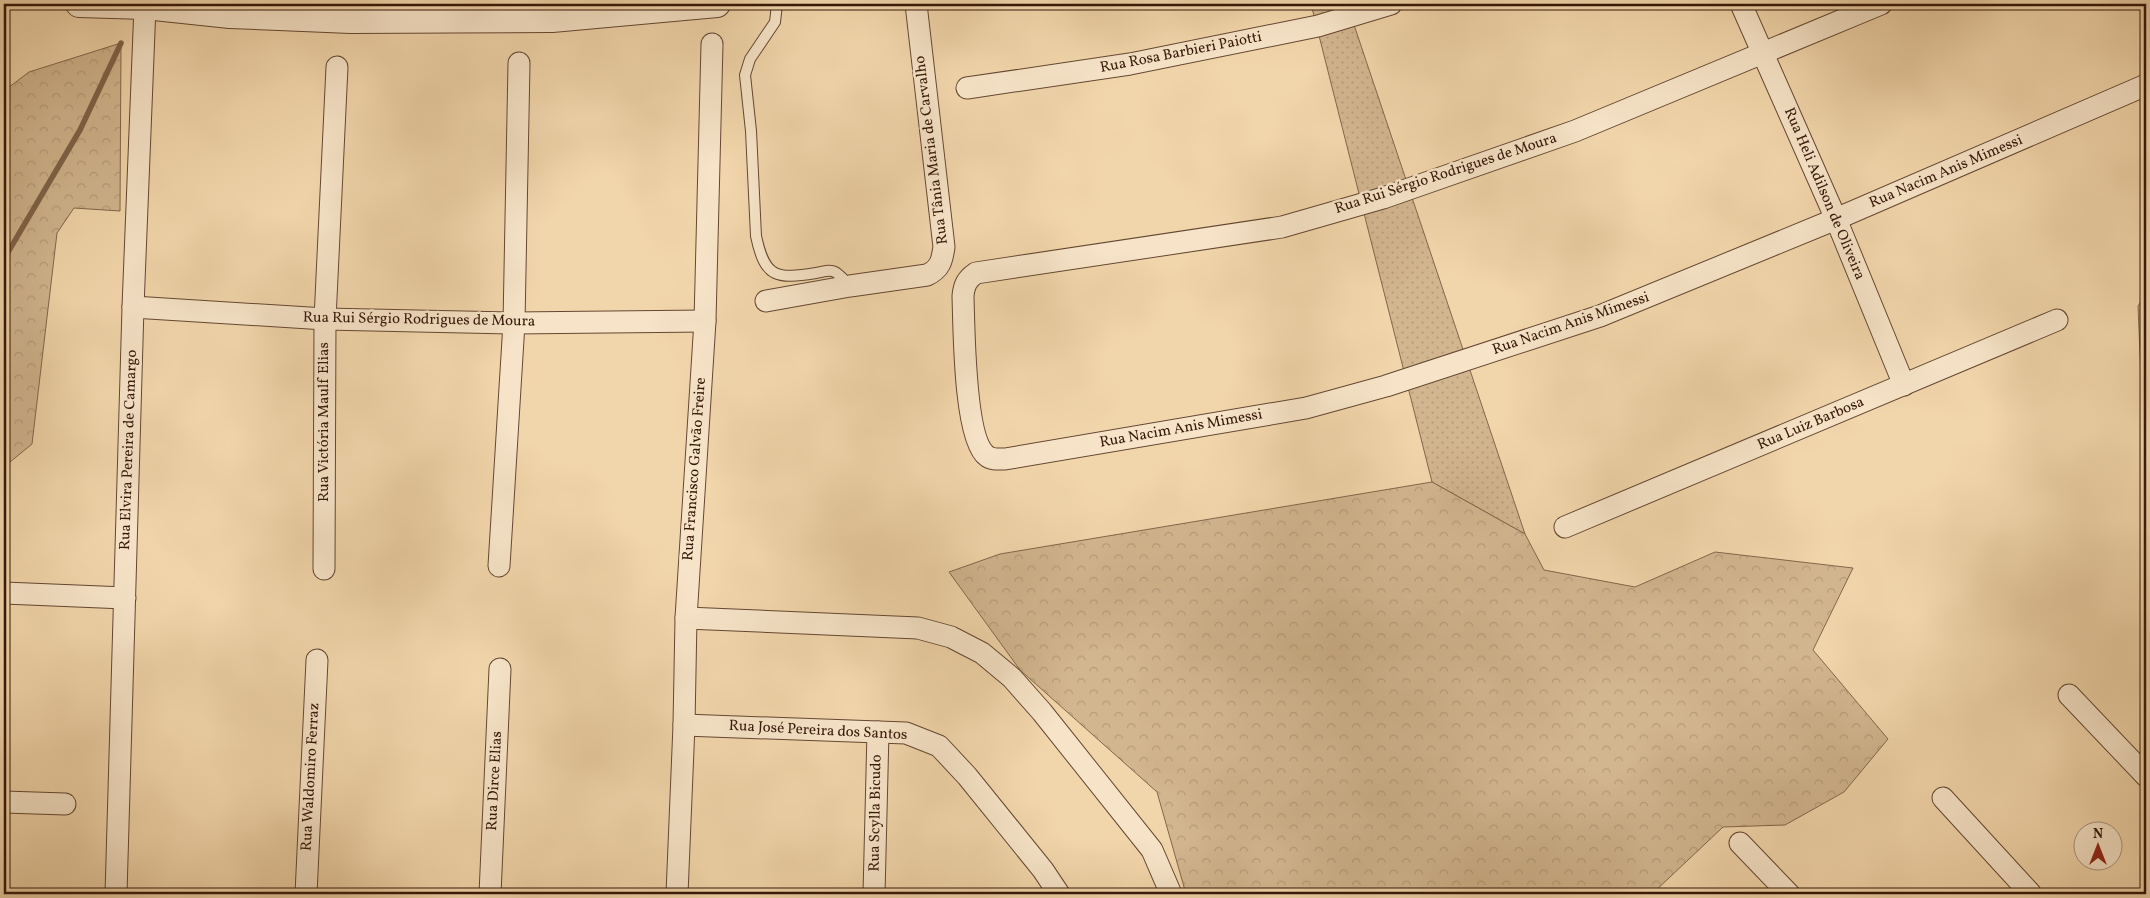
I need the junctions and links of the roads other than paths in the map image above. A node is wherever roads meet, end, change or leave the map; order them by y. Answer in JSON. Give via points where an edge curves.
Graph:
{"nodes":[{"id":1,"x":79,"y":4,"type":"edge"},
{"id":2,"x":716,"y":4,"type":"edge"},
{"id":3,"x":777,"y":4,"type":"edge"},
{"id":4,"x":916,"y":4,"type":"edge"},
{"id":5,"x":1391,"y":4,"type":"edge"},
{"id":6,"x":1741,"y":4,"type":"edge"},
{"id":7,"x":1881,"y":4,"type":"edge"},
{"id":8,"x":146,"y":5,"type":"edge"},
{"id":9,"x":712,"y":44,"type":"dead end"},
{"id":10,"x":1763,"y":52,"type":"junction"},
{"id":11,"x":519,"y":64,"type":"dead end"},
{"id":12,"x":337,"y":66,"type":"dead end"},
{"id":13,"x":2146,"y":85,"type":"edge"},
{"id":14,"x":967,"y":88,"type":"dead end"},
{"id":15,"x":1836,"y":219,"type":"junction"},
{"id":16,"x":850,"y":286,"type":"junction"},
{"id":17,"x":766,"y":301,"type":"dead end"},
{"id":18,"x":133,"y":307,"type":"junction"},
{"id":19,"x":324,"y":318,"type":"junction"},
{"id":20,"x":2057,"y":320,"type":"dead end"},
{"id":21,"x":705,"y":321,"type":"junction"},
{"id":22,"x":514,"y":324,"type":"junction"},
{"id":23,"x":1904,"y":385,"type":"junction"},
{"id":24,"x":976,"y":438,"type":"joint"},
{"id":25,"x":1565,"y":527,"type":"dead end"},
{"id":26,"x":499,"y":566,"type":"dead end"},
{"id":27,"x":324,"y":569,"type":"dead end"},
{"id":28,"x":4,"y":593,"type":"edge"},
{"id":29,"x":125,"y":598,"type":"junction"},
{"id":30,"x":686,"y":618,"type":"junction"},
{"id":31,"x":317,"y":660,"type":"dead end"},
{"id":32,"x":500,"y":669,"type":"dead end"},
{"id":33,"x":2069,"y":695,"type":"dead end"},
{"id":34,"x":684,"y":725,"type":"junction"},
{"id":35,"x":878,"y":732,"type":"junction"},
{"id":36,"x":2146,"y":776,"type":"edge"},
{"id":37,"x":1943,"y":798,"type":"dead end"},
{"id":38,"x":4,"y":802,"type":"edge"},
{"id":39,"x":64,"y":804,"type":"dead end"},
{"id":40,"x":1740,"y":843,"type":"dead end"},
{"id":41,"x":116,"y":894,"type":"edge"},
{"id":42,"x":306,"y":894,"type":"edge"},
{"id":43,"x":490,"y":894,"type":"edge"},
{"id":44,"x":677,"y":894,"type":"edge"},
{"id":45,"x":874,"y":894,"type":"edge"},
{"id":46,"x":1059,"y":894,"type":"edge"},
{"id":47,"x":1171,"y":894,"type":"edge"},
{"id":48,"x":1789,"y":894,"type":"edge"},
{"id":49,"x":2031,"y":894,"type":"edge"}],
"edges":[{"from":1,"to":8,"type":"street"},
{"from":2,"to":8,"type":"street","via":[[552,19],[361,20],[230,15]]},
{"from":3,"to":16,"type":"lane","via":[[775,22],[750,59],[745,75],[756,236],[760,252],[768,270],[779,275],[791,277],[835,272]]},
{"from":4,"to":16,"type":"street","name":"Rua Tânia Maria de Carvalho","via":[[944,247],[942,263],[927,275]]},
{"from":5,"to":14,"type":"street","name":"Rua Rosa Barbieri Paiotti","via":[[1318,26],[1139,62]]},
{"from":6,"to":10,"type":"street","name":"Rua Heli Adilson de Oliveira"},
{"from":7,"to":10,"type":"street","name":"Rua Rui Sérgio Rodrigues de Moura"},
{"from":8,"to":18,"type":"street","name":"Rua Elvira Pereira de Camargo"},
{"from":9,"to":21,"type":"street","name":"Rua Francisco Galvão Freire"},
{"from":10,"to":15,"type":"street","name":"Rua Heli Adilson de Oliveira"},
{"from":10,"to":24,"type":"street","name":"Rua Rui Sérgio Rodrigues de Moura","via":[[1575,131],[1383,198],[1282,227],[976,273],[964,287],[967,387]]},
{"from":11,"to":22,"type":"street"},
{"from":12,"to":19,"type":"street","name":"Rua Victória Maulf Elias"},
{"from":13,"to":15,"type":"street","name":"Rua Nacim Anis Mimessi"},
{"from":15,"to":23,"type":"street","name":"Rua Heli Adilson de Oliveira"},
{"from":15,"to":24,"type":"street","name":"Rua Nacim Anis Mimessi","via":[[1600,316],[1386,386],[1306,408],[1005,459],[987,456]]},
{"from":16,"to":17,"type":"street","name":"Rua Tânia Maria de Carvalho"},
{"from":18,"to":19,"type":"street","name":"Rua Rui Sérgio Rodrigues de Moura"},
{"from":18,"to":29,"type":"street","name":"Rua Elvira Pereira de Camargo"},
{"from":19,"to":22,"type":"street","name":"Rua Rui Sérgio Rodrigues de Moura"},
{"from":19,"to":27,"type":"street","name":"Rua Victória Maulf Elias"},
{"from":20,"to":23,"type":"street","name":"Rua Luiz Barbosa"},
{"from":21,"to":22,"type":"street","name":"Rua Rui Sérgio Rodrigues de Moura"},
{"from":21,"to":30,"type":"street","name":"Rua Francisco Galvão Freire"},
{"from":22,"to":26,"type":"street"},
{"from":23,"to":25,"type":"street","name":"Rua Luiz Barbosa"},
{"from":28,"to":29,"type":"street"},
{"from":29,"to":41,"type":"street","name":"Rua Elvira Pereira de Camargo"},
{"from":30,"to":34,"type":"street","name":"Rua Francisco Galvão Freire"},
{"from":30,"to":47,"type":"street","via":[[918,628],[951,637],[982,654],[1012,678],[1042,712],[1152,850]]},
{"from":31,"to":42,"type":"street","name":"Rua Waldomiro Ferraz"},
{"from":32,"to":43,"type":"street","name":"Rua Dirce Elias"},
{"from":33,"to":36,"type":"street"},
{"from":34,"to":35,"type":"street","name":"Rua José Pereira dos Santos"},
{"from":34,"to":44,"type":"street","name":"Rua Francisco Galvão Freire"},
{"from":35,"to":45,"type":"street","name":"Rua Scylla Bicudo"},
{"from":35,"to":46,"type":"street","name":"Rua José Pereira dos Santos","via":[[906,733],[939,746],[1026,848]]},
{"from":37,"to":49,"type":"street"},
{"from":38,"to":39,"type":"street"},
{"from":40,"to":48,"type":"street"}]}
